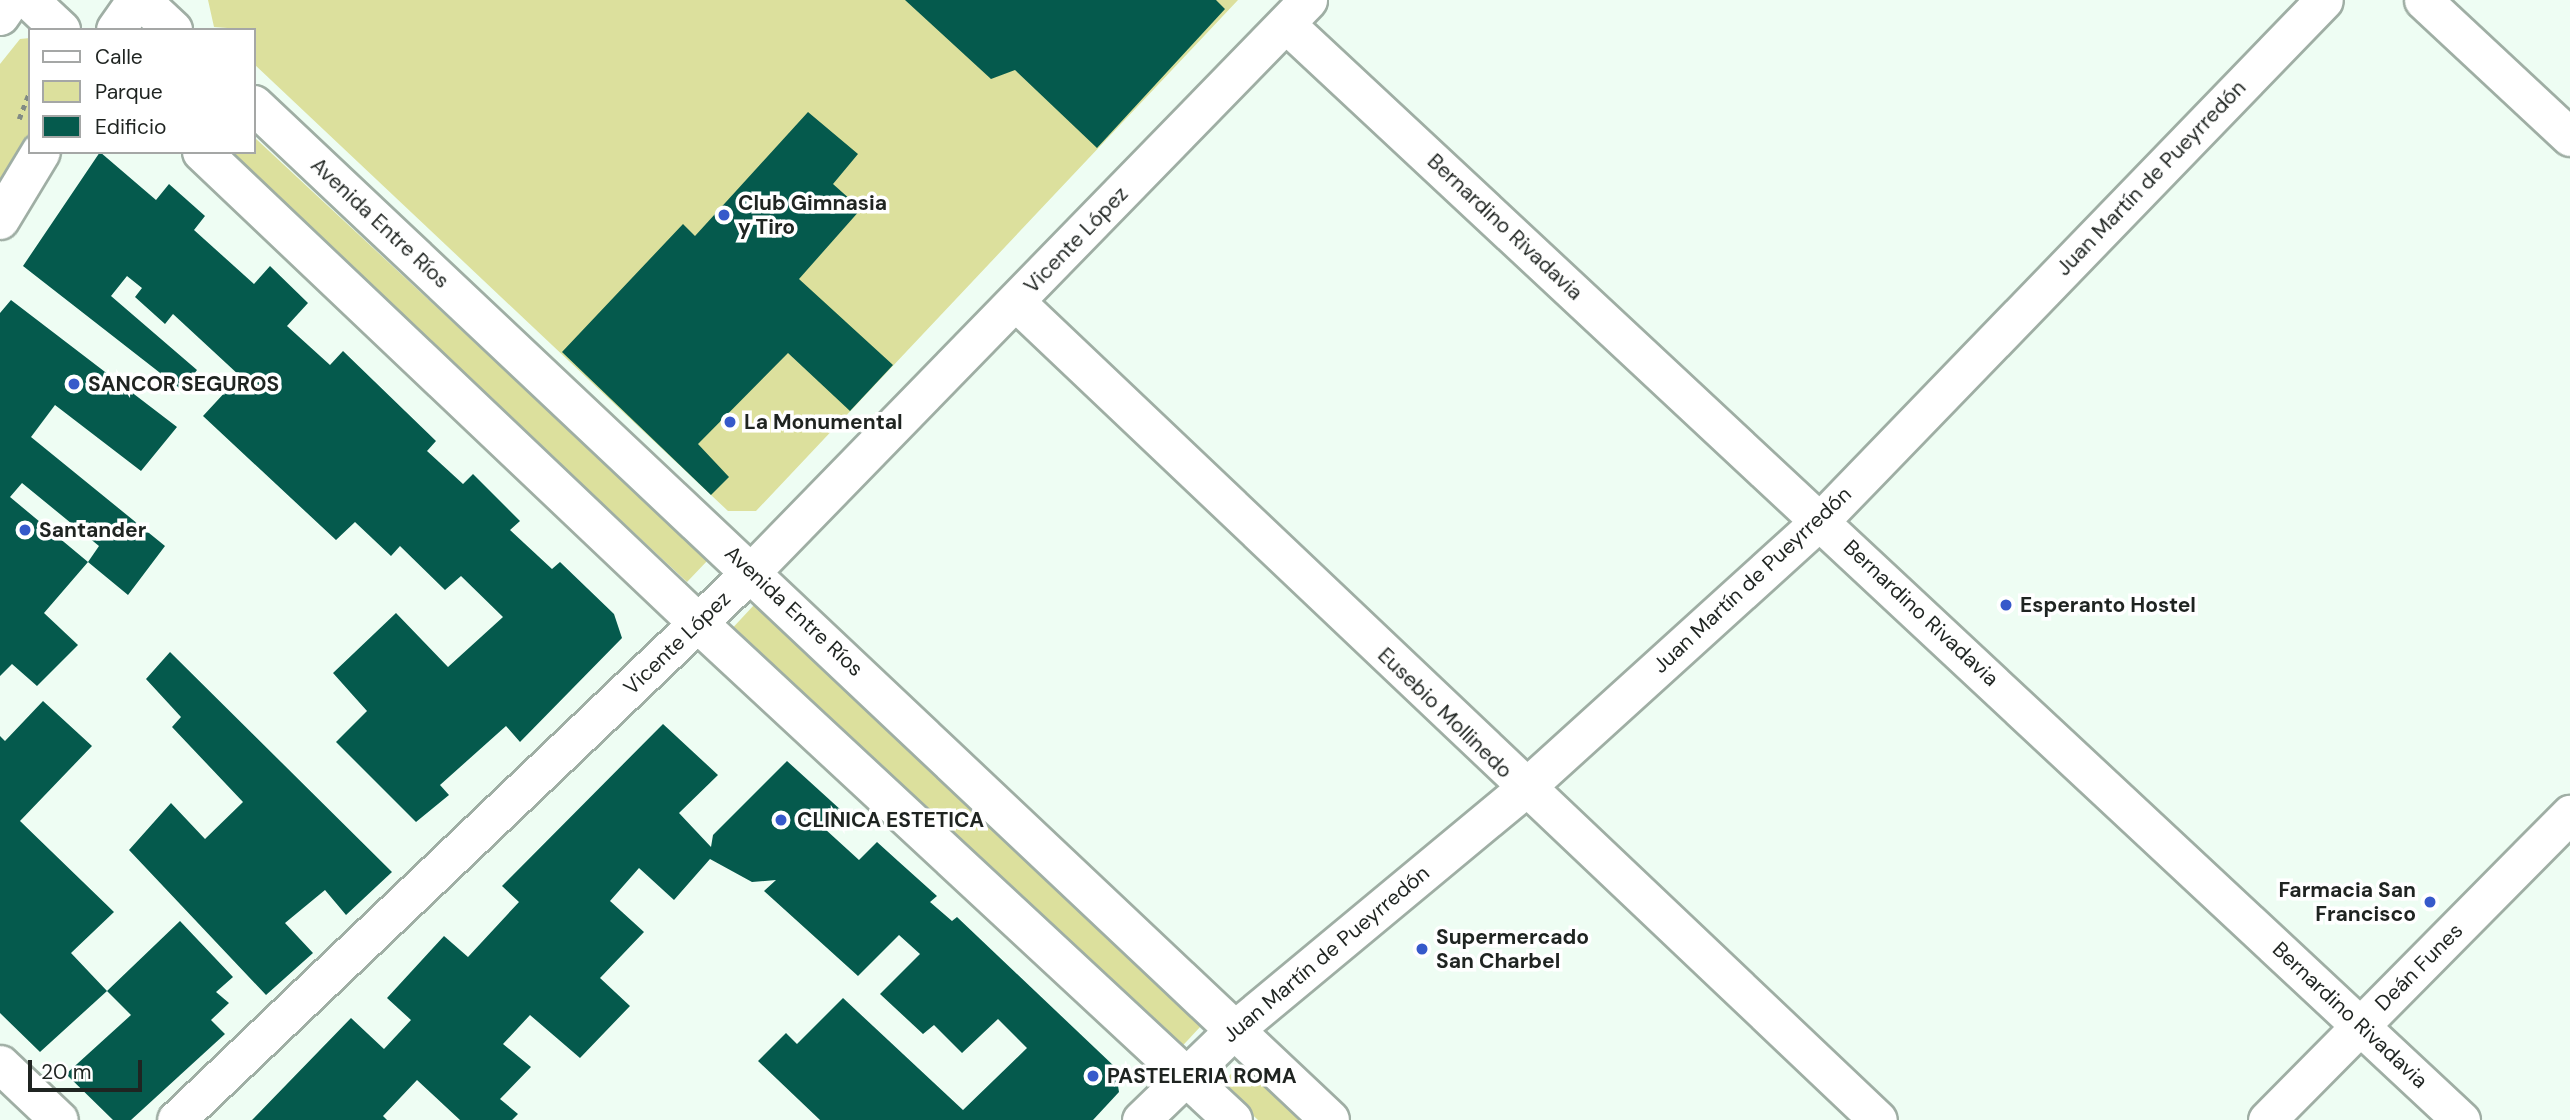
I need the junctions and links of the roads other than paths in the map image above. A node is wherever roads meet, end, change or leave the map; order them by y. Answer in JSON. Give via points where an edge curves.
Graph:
{"nodes":[{"id":1,"x":11,"y":0,"type":"edge"},
{"id":2,"x":29,"y":0,"type":"edge"},
{"id":3,"x":139,"y":0,"type":"edge"},
{"id":4,"x":2324,"y":0,"type":"edge"},
{"id":5,"x":2423,"y":0,"type":"edge"},
{"id":6,"x":1297,"y":12,"type":"edge"},
{"id":7,"x":0,"y":16,"type":"edge"},
{"id":8,"x":59,"y":28,"type":"edge"},
{"id":9,"x":118,"y":28,"type":"edge"},
{"id":10,"x":171,"y":28,"type":"edge"},
{"id":11,"x":256,"y":107,"type":"edge"},
{"id":12,"x":2570,"y":137,"type":"edge"},
{"id":13,"x":40,"y":154,"type":"edge"},
{"id":14,"x":204,"y":154,"type":"edge"},
{"id":15,"x":0,"y":220,"type":"edge"},
{"id":16,"x":1016,"y":302,"type":"junction"},
{"id":17,"x":1821,"y":520,"type":"junction"},
{"id":18,"x":752,"y":571,"type":"junction"},
{"id":19,"x":698,"y":624,"type":"junction"},
{"id":20,"x":1524,"y":789,"type":"junction"},
{"id":21,"x":2570,"y":814,"type":"edge"},
{"id":22,"x":2361,"y":1025,"type":"junction"},
{"id":23,"x":1234,"y":1030,"type":"junction"},
{"id":24,"x":0,"y":1064,"type":"edge"},
{"id":25,"x":1185,"y":1075,"type":"junction"},
{"id":26,"x":59,"y":1120,"type":"edge"},
{"id":27,"x":176,"y":1120,"type":"edge"},
{"id":28,"x":1141,"y":1120,"type":"edge"},
{"id":29,"x":1233,"y":1120,"type":"edge"},
{"id":30,"x":1331,"y":1120,"type":"edge"},
{"id":31,"x":1878,"y":1120,"type":"edge"},
{"id":32,"x":2267,"y":1120,"type":"edge"},
{"id":33,"x":2461,"y":1120,"type":"edge"}],
"edges":[{"from":1,"to":7,"type":"main road"},
{"from":2,"to":8,"type":"main road"},
{"from":3,"to":9,"type":"main road"},
{"from":3,"to":10,"type":"main road"},
{"from":4,"to":17,"type":"street","name":"Juan Martín de Pueyrredón"},
{"from":5,"to":12,"type":"street"},
{"from":6,"to":16,"type":"street","name":"Vicente López"},
{"from":6,"to":17,"type":"street","name":"Bernardino Rivadavia"},
{"from":11,"to":18,"type":"main road","name":"Avenida Entre Ríos"},
{"from":13,"to":15,"type":"main road"},
{"from":14,"to":19,"type":"main road"},
{"from":16,"to":18,"type":"street","name":"Vicente López"},
{"from":16,"to":20,"type":"street","name":"Eusebio Mollinedo"},
{"from":17,"to":20,"type":"street","name":"Juan Martín de Pueyrredón"},
{"from":17,"to":22,"type":"street","name":"Bernardino Rivadavia"},
{"from":18,"to":19,"type":"street","name":"Vicente López"},
{"from":18,"to":23,"type":"main road","name":"Avenida Entre Ríos"},
{"from":19,"to":25,"type":"main road"},
{"from":19,"to":27,"type":"street","name":"Vicente López"},
{"from":20,"to":23,"type":"street","name":"Juan Martín de Pueyrredón"},
{"from":20,"to":31,"type":"street","name":"Eusebio Mollinedo"},
{"from":21,"to":22,"type":"street","name":"Deán Funes"},
{"from":22,"to":32,"type":"street","name":"Deán Funes"},
{"from":22,"to":33,"type":"street","name":"Bernardino Rivadavia"},
{"from":23,"to":25,"type":"street","name":"Juan Martín de Pueyrredón"},
{"from":23,"to":30,"type":"main road","name":"Avenida Entre Ríos"},
{"from":24,"to":26,"type":"street"},
{"from":25,"to":28,"type":"street","name":"Juan Martín de Pueyrredón"},
{"from":25,"to":29,"type":"main road"}]}
